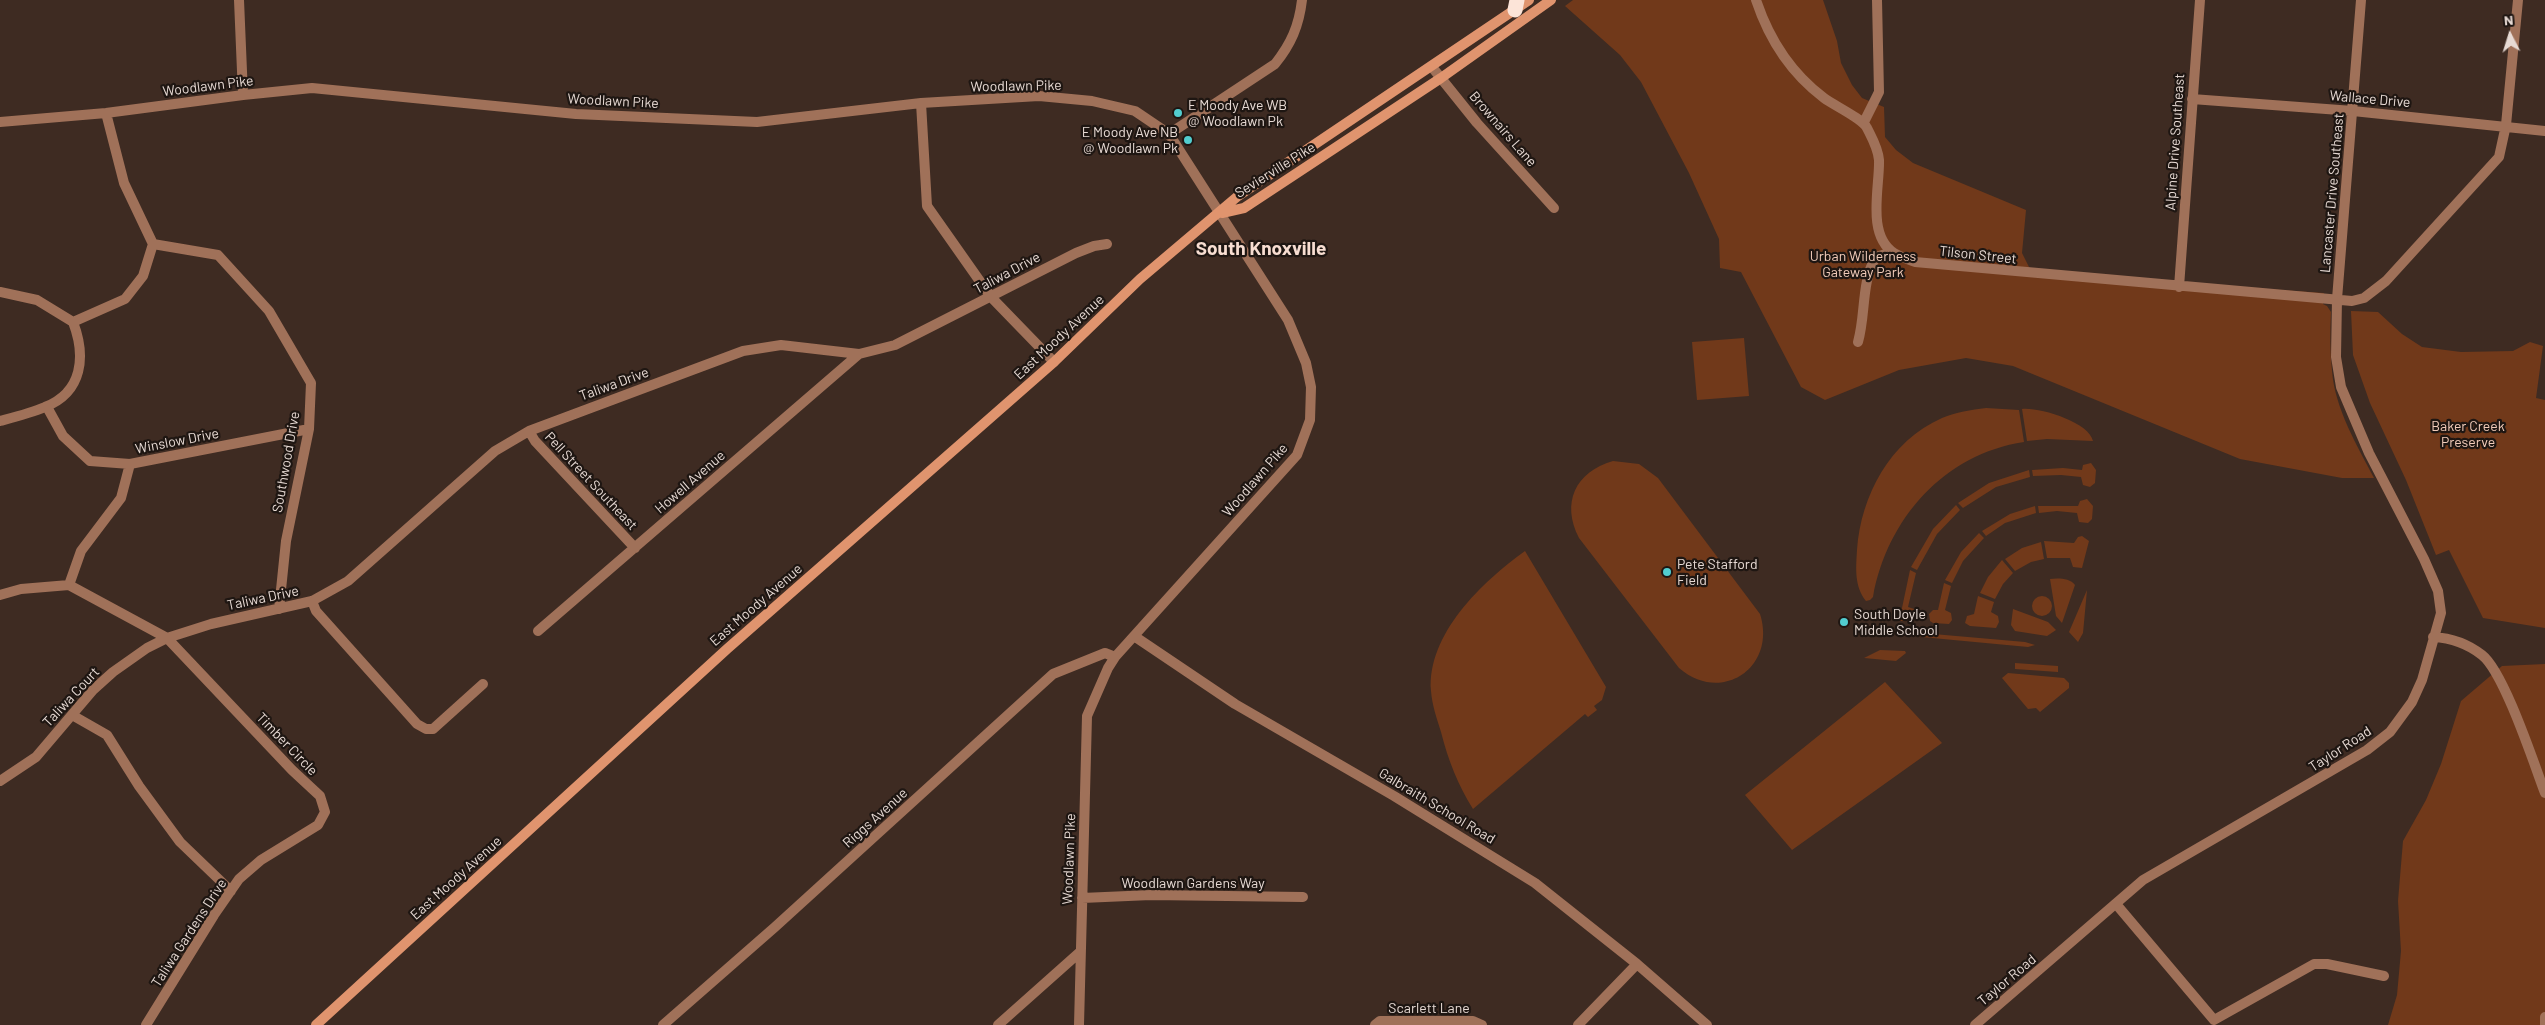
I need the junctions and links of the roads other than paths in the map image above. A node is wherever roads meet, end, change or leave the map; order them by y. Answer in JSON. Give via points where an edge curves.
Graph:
{"nodes":[{"id":1,"x":239,"y":0,"type":"edge"},
{"id":2,"x":1302,"y":0,"type":"edge"},
{"id":3,"x":1528,"y":0,"type":"edge"},
{"id":4,"x":1756,"y":0,"type":"edge"},
{"id":5,"x":1877,"y":0,"type":"edge"},
{"id":6,"x":2200,"y":0,"type":"edge"},
{"id":7,"x":2361,"y":0,"type":"edge"},
{"id":8,"x":2518,"y":0,"type":"edge"},
{"id":9,"x":1545,"y":2,"type":"edge"},
{"id":10,"x":1516,"y":5,"type":"edge"},
{"id":11,"x":1432,"y":67,"type":"junction"},
{"id":12,"x":1441,"y":78,"type":"junction"},
{"id":13,"x":243,"y":95,"type":"junction"},
{"id":14,"x":2192,"y":99,"type":"junction"},
{"id":15,"x":920,"y":102,"type":"junction"},
{"id":16,"x":2353,"y":111,"type":"junction"},
{"id":17,"x":106,"y":113,"type":"junction"},
{"id":18,"x":0,"y":122,"type":"edge"},
{"id":19,"x":1864,"y":122,"type":"junction"},
{"id":20,"x":2506,"y":125,"type":"junction"},
{"id":21,"x":2545,"y":131,"type":"edge"},
{"id":22,"x":1170,"y":134,"type":"junction"},
{"id":23,"x":1554,"y":208,"type":"dead end"},
{"id":24,"x":1221,"y":213,"type":"junction"},
{"id":25,"x":153,"y":244,"type":"junction"},
{"id":26,"x":1107,"y":244,"type":"dead end"},
{"id":27,"x":1892,"y":252,"type":"junction"},
{"id":28,"x":2179,"y":287,"type":"junction"},
{"id":29,"x":0,"y":292,"type":"edge"},
{"id":30,"x":991,"y":298,"type":"junction"},
{"id":31,"x":2337,"y":299,"type":"junction"},
{"id":32,"x":73,"y":322,"type":"junction"},
{"id":33,"x":1858,"y":342,"type":"dead end"},
{"id":34,"x":859,"y":354,"type":"junction"},
{"id":35,"x":1054,"y":362,"type":"junction"},
{"id":36,"x":47,"y":407,"type":"junction"},
{"id":37,"x":0,"y":421,"type":"edge"},
{"id":38,"x":309,"y":429,"type":"junction"},
{"id":39,"x":529,"y":431,"type":"junction"},
{"id":40,"x":130,"y":464,"type":"junction"},
{"id":41,"x":635,"y":548,"type":"junction"},
{"id":42,"x":70,"y":585,"type":"junction"},
{"id":43,"x":0,"y":595,"type":"edge"},
{"id":44,"x":312,"y":602,"type":"junction"},
{"id":45,"x":279,"y":609,"type":"junction"},
{"id":46,"x":538,"y":631,"type":"dead end"},
{"id":47,"x":1134,"y":636,"type":"junction"},
{"id":48,"x":2433,"y":637,"type":"junction"},
{"id":49,"x":167,"y":638,"type":"junction"},
{"id":50,"x":1115,"y":657,"type":"junction"},
{"id":51,"x":483,"y":684,"type":"dead end"},
{"id":52,"x":72,"y":715,"type":"junction"},
{"id":53,"x":0,"y":781,"type":"edge"},
{"id":54,"x":2545,"y":793,"type":"edge"},
{"id":55,"x":261,"y":860,"type":"joint"},
{"id":56,"x":231,"y":892,"type":"junction"},
{"id":57,"x":1304,"y":897,"type":"dead end"},
{"id":58,"x":1082,"y":898,"type":"junction"},
{"id":59,"x":2116,"y":904,"type":"junction"},
{"id":60,"x":1080,"y":952,"type":"junction"},
{"id":61,"x":1637,"y":964,"type":"junction"},
{"id":62,"x":2384,"y":976,"type":"dead end"},
{"id":63,"x":2545,"y":1017,"type":"edge"},
{"id":64,"x":2212,"y":1023,"type":"edge"},
{"id":65,"x":146,"y":1025,"type":"edge"},
{"id":66,"x":316,"y":1025,"type":"edge"},
{"id":67,"x":663,"y":1025,"type":"edge"},
{"id":68,"x":998,"y":1025,"type":"edge"},
{"id":69,"x":1079,"y":1025,"type":"edge"},
{"id":70,"x":1375,"y":1025,"type":"edge"},
{"id":71,"x":1482,"y":1025,"type":"edge"},
{"id":72,"x":1578,"y":1025,"type":"edge"},
{"id":73,"x":1707,"y":1025,"type":"edge"},
{"id":74,"x":1975,"y":1025,"type":"edge"},
{"id":75,"x":2545,"y":1025,"type":"edge"}],
"edges":[{"from":1,"to":13,"type":"street"},
{"from":2,"to":22,"type":"street","via":[[1296,31],[1275,64]]},
{"from":3,"to":10,"type":"main road","name":"Sevierville Pike"},
{"from":4,"to":19,"type":"street","via":[[1774,42],[1794,70],[1836,106]]},
{"from":5,"to":19,"type":"street","via":[[1879,92]]},
{"from":6,"to":14,"type":"street","name":"Alpine Drive Southeast"},
{"from":7,"to":16,"type":"street","name":"Lancaster Drive Southeast"},
{"from":8,"to":20,"type":"street"},
{"from":9,"to":12,"type":"main road","name":"Sevierville Pike"},
{"from":10,"to":11,"type":"main road","name":"Sevierville Pike"},
{"from":11,"to":12,"type":"street","name":"Brownairs Lane"},
{"from":11,"to":24,"type":"main road","name":"Sevierville Pike","via":[[1238,196]]},
{"from":12,"to":23,"type":"street","name":"Brownairs Lane"},
{"from":12,"to":24,"type":"main road","name":"Sevierville Pike","via":[[1244,208]]},
{"from":13,"to":15,"type":"street","name":"Woodlawn Pike","via":[[312,88],[576,114],[757,122]]},
{"from":13,"to":17,"type":"street","name":"Woodlawn Pike"},
{"from":14,"to":16,"type":"street","name":"Wallace Drive"},
{"from":14,"to":28,"type":"street","name":"Alpine Drive Southeast"},
{"from":15,"to":22,"type":"street","name":"Woodlawn Pike","via":[[1039,96],[1092,101],[1135,111]]},
{"from":15,"to":30,"type":"street","via":[[927,206]]},
{"from":16,"to":20,"type":"street","name":"Wallace Drive"},
{"from":16,"to":31,"type":"street","name":"Lancaster Drive Southeast"},
{"from":17,"to":18,"type":"street","name":"Woodlawn Pike"},
{"from":17,"to":25,"type":"street","via":[[124,183]]},
{"from":19,"to":27,"type":"street","via":[[1879,159],[1875,203],[1879,232]]},
{"from":20,"to":21,"type":"street","name":"Wallace Drive"},
{"from":20,"to":31,"type":"street","name":"Tilson Street","via":[[2498,157],[2378,288],[2352,302]]},
{"from":22,"to":24,"type":"street","name":"Woodlawn Pike"},
{"from":24,"to":35,"type":"main road","name":"East Moody Avenue","via":[[1140,279]]},
{"from":24,"to":47,"type":"street","name":"Woodlawn Pike","via":[[1288,320],[1306,363],[1311,387],[1310,420],[1297,455]]},
{"from":25,"to":32,"type":"street","via":[[143,276],[125,300]]},
{"from":25,"to":38,"type":"street","name":"Southwood Drive","via":[[218,255],[269,311],[311,383]]},
{"from":26,"to":30,"type":"street","name":"Taliwa Drive","via":[[1076,253]]},
{"from":27,"to":28,"type":"street","name":"Tilson Street","via":[[1915,262]]},
{"from":27,"to":33,"type":"street","via":[[1876,257],[1868,269],[1863,326]]},
{"from":28,"to":31,"type":"street","name":"Tilson Street"},
{"from":29,"to":32,"type":"street","via":[[37,300]]},
{"from":30,"to":34,"type":"street","name":"Taliwa Drive","via":[[895,345]]},
{"from":30,"to":35,"type":"street"},
{"from":31,"to":48,"type":"street","name":"Taylor Road","via":[[2336,357],[2341,387],[2369,453],[2438,591],[2441,613]]},
{"from":32,"to":36,"type":"street","via":[[81,342],[81,369],[69,390]]},
{"from":34,"to":39,"type":"street","name":"Taliwa Drive","via":[[781,345],[743,351]]},
{"from":34,"to":41,"type":"street","name":"Howell Avenue"},
{"from":35,"to":66,"type":"main road","name":"East Moody Avenue","via":[[727,649]]},
{"from":36,"to":37,"type":"street"},
{"from":36,"to":40,"type":"street","name":"Winslow Drive","via":[[63,436],[90,461]]},
{"from":38,"to":40,"type":"street","name":"Winslow Drive"},
{"from":38,"to":45,"type":"street","name":"Southwood Drive","via":[[286,541]]},
{"from":39,"to":41,"type":"street","name":"Pell Street Southeast"},
{"from":39,"to":44,"type":"street","name":"Taliwa Drive","via":[[495,451],[348,581]]},
{"from":40,"to":42,"type":"street","via":[[121,498],[81,551]]},
{"from":41,"to":46,"type":"street","name":"Howell Avenue"},
{"from":42,"to":43,"type":"street","via":[[21,589]]},
{"from":42,"to":49,"type":"street","name":"Timber Circle"},
{"from":44,"to":45,"type":"street","name":"Taliwa Drive"},
{"from":44,"to":51,"type":"street","via":[[316,611],[426,729],[433,729]]},
{"from":45,"to":49,"type":"street","name":"Taliwa Drive","via":[[210,624]]},
{"from":47,"to":50,"type":"street","name":"Woodlawn Pike"},
{"from":47,"to":61,"type":"street","name":"Galbraith School Road","via":[[1235,704],[1535,882]]},
{"from":48,"to":54,"type":"street","via":[[2463,643],[2484,655],[2492,666]]},
{"from":48,"to":59,"type":"street","name":"Taylor Road","via":[[2422,680],[2412,702],[2390,732],[2325,776],[2144,880]]},
{"from":49,"to":52,"type":"street","name":"Taliwa Court","via":[[114,672]]},
{"from":49,"to":55,"type":"street","name":"Timber Circle","via":[[320,796],[325,812],[318,825]]},
{"from":50,"to":58,"type":"street","name":"Woodlawn Pike","via":[[1087,716]]},
{"from":50,"to":67,"type":"street","name":"Riggs Avenue","via":[[1105,653],[1053,674]]},
{"from":52,"to":53,"type":"street","name":"Taliwa Court","via":[[36,757]]},
{"from":52,"to":56,"type":"street","via":[[107,735],[180,842]]},
{"from":55,"to":56,"type":"street","name":"Taliwa Gardens Drive","via":[[239,879]]},
{"from":56,"to":65,"type":"street","name":"Taliwa Gardens Drive"},
{"from":57,"to":58,"type":"street","name":"Woodlawn Gardens Way","via":[[1151,895]]},
{"from":58,"to":60,"type":"street","name":"Woodlawn Pike"},
{"from":59,"to":64,"type":"street"},
{"from":59,"to":74,"type":"street","name":"Taylor Road"},
{"from":60,"to":68,"type":"street"},
{"from":60,"to":69,"type":"street","name":"Woodlawn Pike"},
{"from":61,"to":72,"type":"street"},
{"from":61,"to":73,"type":"street","name":"Galbraith School Road"},
{"from":62,"to":64,"type":"street","via":[[2314,964]]},
{"from":63,"to":75,"type":"street"},
{"from":70,"to":71,"type":"street","name":"Scarlett Lane","via":[[1380,1022],[1473,1021]]}]}
